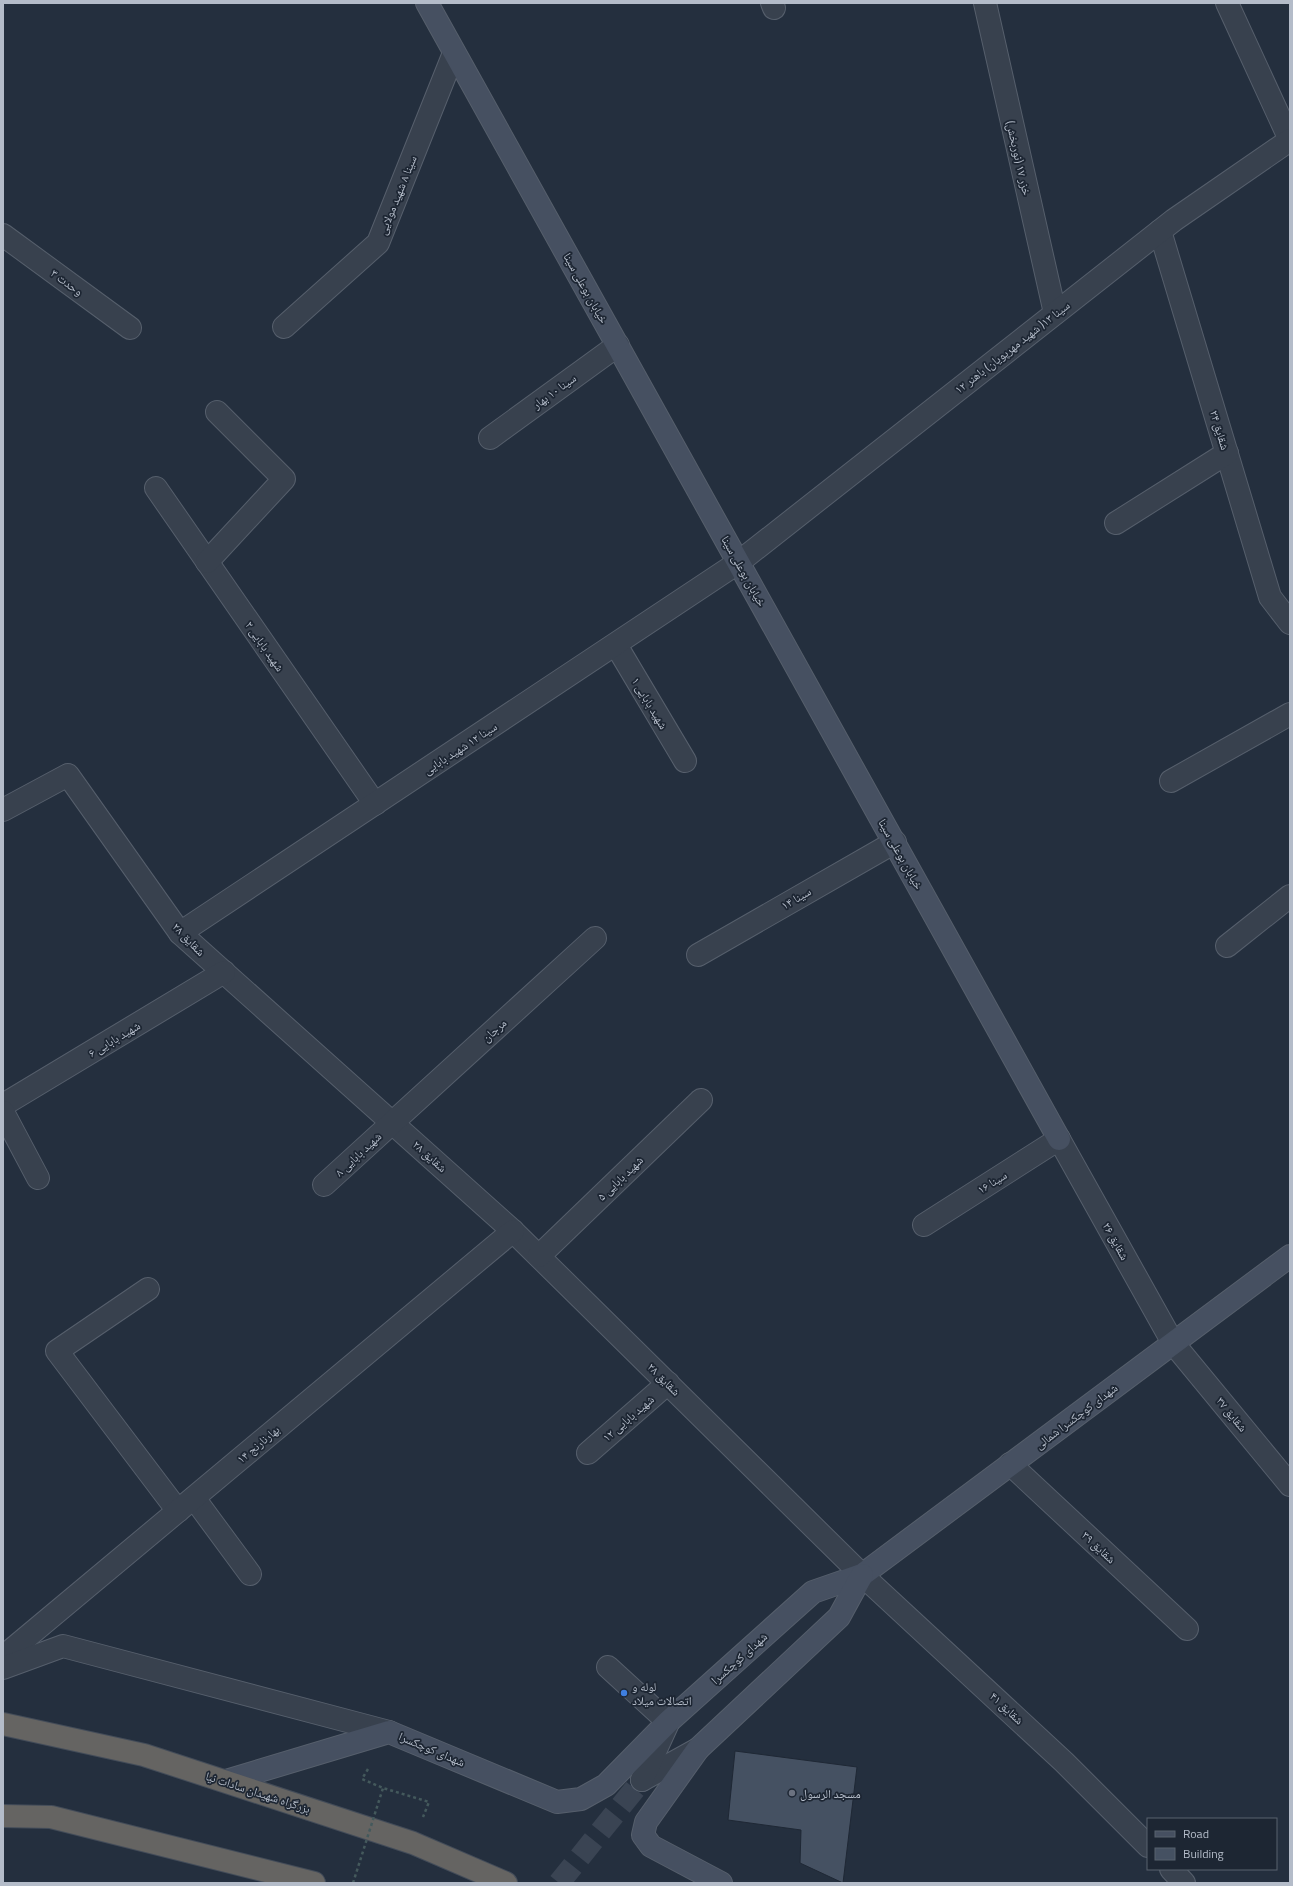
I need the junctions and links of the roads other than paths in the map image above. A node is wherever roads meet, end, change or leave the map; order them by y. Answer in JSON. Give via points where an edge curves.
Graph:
{"nodes":[{"id":1,"x":426,"y":3,"type":"edge"},
{"id":2,"x":984,"y":3,"type":"edge"},
{"id":3,"x":1227,"y":3,"type":"edge"},
{"id":4,"x":454,"y":53,"type":"junction"},
{"id":5,"x":1290,"y":140,"type":"edge"},
{"id":6,"x":1160,"y":231,"type":"junction"},
{"id":7,"x":3,"y":235,"type":"edge"},
{"id":8,"x":1055,"y":314,"type":"junction"},
{"id":9,"x":284,"y":327,"type":"dead end"},
{"id":10,"x":130,"y":328,"type":"dead end"},
{"id":11,"x":618,"y":345,"type":"junction"},
{"id":12,"x":216,"y":412,"type":"dead end"},
{"id":13,"x":490,"y":438,"type":"dead end"},
{"id":14,"x":1227,"y":453,"type":"junction"},
{"id":15,"x":156,"y":488,"type":"dead end"},
{"id":16,"x":1116,"y":522,"type":"dead end"},
{"id":17,"x":207,"y":562,"type":"junction"},
{"id":18,"x":739,"y":562,"type":"junction"},
{"id":19,"x":1290,"y":623,"type":"edge"},
{"id":20,"x":616,"y":644,"type":"junction"},
{"id":21,"x":1290,"y":714,"type":"edge"},
{"id":22,"x":685,"y":761,"type":"dead end"},
{"id":23,"x":1171,"y":781,"type":"dead end"},
{"id":24,"x":375,"y":804,"type":"junction"},
{"id":25,"x":3,"y":810,"type":"edge"},
{"id":26,"x":895,"y":842,"type":"junction"},
{"id":27,"x":1290,"y":896,"type":"edge"},
{"id":28,"x":180,"y":933,"type":"junction"},
{"id":29,"x":595,"y":938,"type":"dead end"},
{"id":30,"x":1227,"y":946,"type":"dead end"},
{"id":31,"x":698,"y":955,"type":"dead end"},
{"id":32,"x":224,"y":972,"type":"junction"},
{"id":33,"x":701,"y":1100,"type":"dead end"},
{"id":34,"x":3,"y":1106,"type":"edge"},
{"id":35,"x":3,"y":1112,"type":"edge"},
{"id":36,"x":392,"y":1122,"type":"junction"},
{"id":37,"x":1060,"y":1139,"type":"junction"},
{"id":38,"x":38,"y":1178,"type":"dead end"},
{"id":39,"x":324,"y":1185,"type":"dead end"},
{"id":40,"x":924,"y":1225,"type":"dead end"},
{"id":41,"x":514,"y":1231,"type":"junction"},
{"id":42,"x":539,"y":1256,"type":"junction"},
{"id":43,"x":1290,"y":1256,"type":"edge"},
{"id":44,"x":148,"y":1289,"type":"dead end"},
{"id":45,"x":1173,"y":1343,"type":"junction"},
{"id":46,"x":668,"y":1383,"type":"junction"},
{"id":47,"x":588,"y":1453,"type":"dead end"},
{"id":48,"x":1010,"y":1464,"type":"junction"},
{"id":49,"x":1290,"y":1485,"type":"edge"},
{"id":50,"x":186,"y":1504,"type":"junction"},
{"id":51,"x":250,"y":1574,"type":"dead end"},
{"id":52,"x":862,"y":1575,"type":"junction"},
{"id":53,"x":1187,"y":1629,"type":"dead end"},
{"id":54,"x":3,"y":1657,"type":"edge"},
{"id":55,"x":608,"y":1667,"type":"dead end"},
{"id":56,"x":3,"y":1668,"type":"edge"},
{"id":57,"x":668,"y":1722,"type":"junction"},
{"id":58,"x":3,"y":1724,"type":"edge"},
{"id":59,"x":389,"y":1732,"type":"junction"},
{"id":60,"x":698,"y":1750,"type":"junction"},
{"id":61,"x":226,"y":1781,"type":"junction"},
{"id":62,"x":3,"y":1816,"type":"edge"},
{"id":63,"x":1147,"y":1845,"type":"edge"},
{"id":64,"x":1171,"y":1870,"type":"edge"},
{"id":65,"x":314,"y":1883,"type":"edge"},
{"id":66,"x":506,"y":1883,"type":"edge"},
{"id":67,"x":722,"y":1883,"type":"edge"},
{"id":68,"x":1184,"y":1883,"type":"edge"}],
"edges":[{"from":1,"to":4,"type":"main road","name":"خیابان بوعلی سینا"},
{"from":2,"to":8,"type":"street","name":"خزر ۱۷ (نوربخش)"},
{"from":3,"to":5,"type":"street"},
{"from":4,"to":9,"type":"street","name":"سینا ۸ شهید مولایی","via":[[378,243]]},
{"from":4,"to":11,"type":"main road","name":"خیابان بوعلی سینا"},
{"from":5,"to":6,"type":"street","name":"سینا ۱۳( شهید مهرپویان) باهنر ۱۲"},
{"from":6,"to":8,"type":"street","name":"سینا ۱۳( شهید مهرپویان) باهنر ۱۲"},
{"from":6,"to":14,"type":"street","name":"شقایق ۲۴"},
{"from":7,"to":10,"type":"street","name":"وحدت ۳"},
{"from":8,"to":18,"type":"street","name":"سینا ۱۳( شهید مهرپویان) باهنر ۱۲"},
{"from":11,"to":13,"type":"street","name":"سینا ۱۰ بهار"},
{"from":11,"to":18,"type":"main road","name":"خیابان بوعلی سینا"},
{"from":12,"to":17,"type":"street","via":[[284,479]]},
{"from":14,"to":16,"type":"street"},
{"from":14,"to":19,"type":"street","name":"شقایق ۲۴","via":[[1270,597]]},
{"from":15,"to":17,"type":"street","name":"شهید بابایی ۲"},
{"from":17,"to":24,"type":"street","name":"شهید بابایی ۲"},
{"from":18,"to":20,"type":"street","name":"سینا ۱۲ شهید بابایی"},
{"from":18,"to":26,"type":"main road","name":"خیابان بوعلی سینا"},
{"from":20,"to":22,"type":"street","name":"شهید بابایی ۱"},
{"from":20,"to":24,"type":"street","name":"سینا ۱۲ شهید بابایی"},
{"from":21,"to":23,"type":"street"},
{"from":24,"to":28,"type":"street","name":"سینا ۱۲ شهید بابایی"},
{"from":25,"to":28,"type":"street","name":"شقایق ۲۸","via":[[68,775]]},
{"from":26,"to":31,"type":"street","name":"سینا ۱۴"},
{"from":26,"to":37,"type":"main road","name":"خیابان بوعلی سینا"},
{"from":27,"to":30,"type":"street"},
{"from":28,"to":32,"type":"street","name":"شقایق ۲۸"},
{"from":29,"to":36,"type":"street","name":"مرجان"},
{"from":32,"to":34,"type":"street","name":"شهید بابایی ۶"},
{"from":32,"to":36,"type":"street","name":"شقایق ۲۸"},
{"from":33,"to":42,"type":"street","name":"شهید بابایی ۵"},
{"from":35,"to":38,"type":"street"},
{"from":36,"to":39,"type":"street","name":"شهید بابایی ۸"},
{"from":36,"to":41,"type":"street","name":"شقایق ۲۸"},
{"from":37,"to":40,"type":"street","name":"سینا ۱۶"},
{"from":37,"to":45,"type":"street","name":"شقایق ۲۶"},
{"from":41,"to":42,"type":"street","name":"شقایق ۲۸"},
{"from":41,"to":50,"type":"street","name":"بهارنارنج ۱۴"},
{"from":42,"to":46,"type":"street","name":"شقایق ۲۸"},
{"from":43,"to":45,"type":"main road","name":"شهدای کوچکسرا شمالی"},
{"from":44,"to":50,"type":"street","via":[[57,1351]]},
{"from":45,"to":48,"type":"main road","name":"شهدای کوچکسرا شمالی"},
{"from":45,"to":49,"type":"street","name":"شقایق ۳۷"},
{"from":46,"to":47,"type":"street","name":"شهید بابایی ۱۲"},
{"from":46,"to":52,"type":"street","name":"شقایق ۲۸"},
{"from":48,"to":52,"type":"main road","name":"شهدای کوچکسرا شمالی"},
{"from":48,"to":53,"type":"street","name":"شقایق ۳۹"},
{"from":50,"to":51,"type":"street"},
{"from":50,"to":54,"type":"street","name":"بهارنارنج ۱۴"},
{"from":52,"to":57,"type":"main road","name":"شهدای کوچکسرا","via":[[813,1592]]},
{"from":52,"to":60,"type":"main road","via":[[839,1617]]},
{"from":52,"to":63,"type":"street","name":"شقایق ۴۱","via":[[1064,1762]]},
{"from":55,"to":57,"type":"street"},
{"from":56,"to":59,"type":"street","via":[[63,1646]]},
{"from":57,"to":59,"type":"main road","name":"شهدای کوچکسرا","via":[[606,1785],[581,1799],[557,1802]]},
{"from":57,"to":60,"type":"street","via":[[642,1780]]},
{"from":58,"to":61,"type":"highway","name":"بزرگراه شهیدان سادات نیا","via":[[144,1755]]},
{"from":59,"to":61,"type":"main road","name":"شهدای کوچکسرا"},
{"from":60,"to":67,"type":"main road","via":[[646,1822],[643,1835],[651,1846]]},
{"from":61,"to":66,"type":"highway","name":"بزرگراه شهیدان سادات نیا","via":[[413,1843]]},
{"from":62,"to":65,"type":"highway","via":[[51,1817]]},
{"from":64,"to":68,"type":"street"}]}
